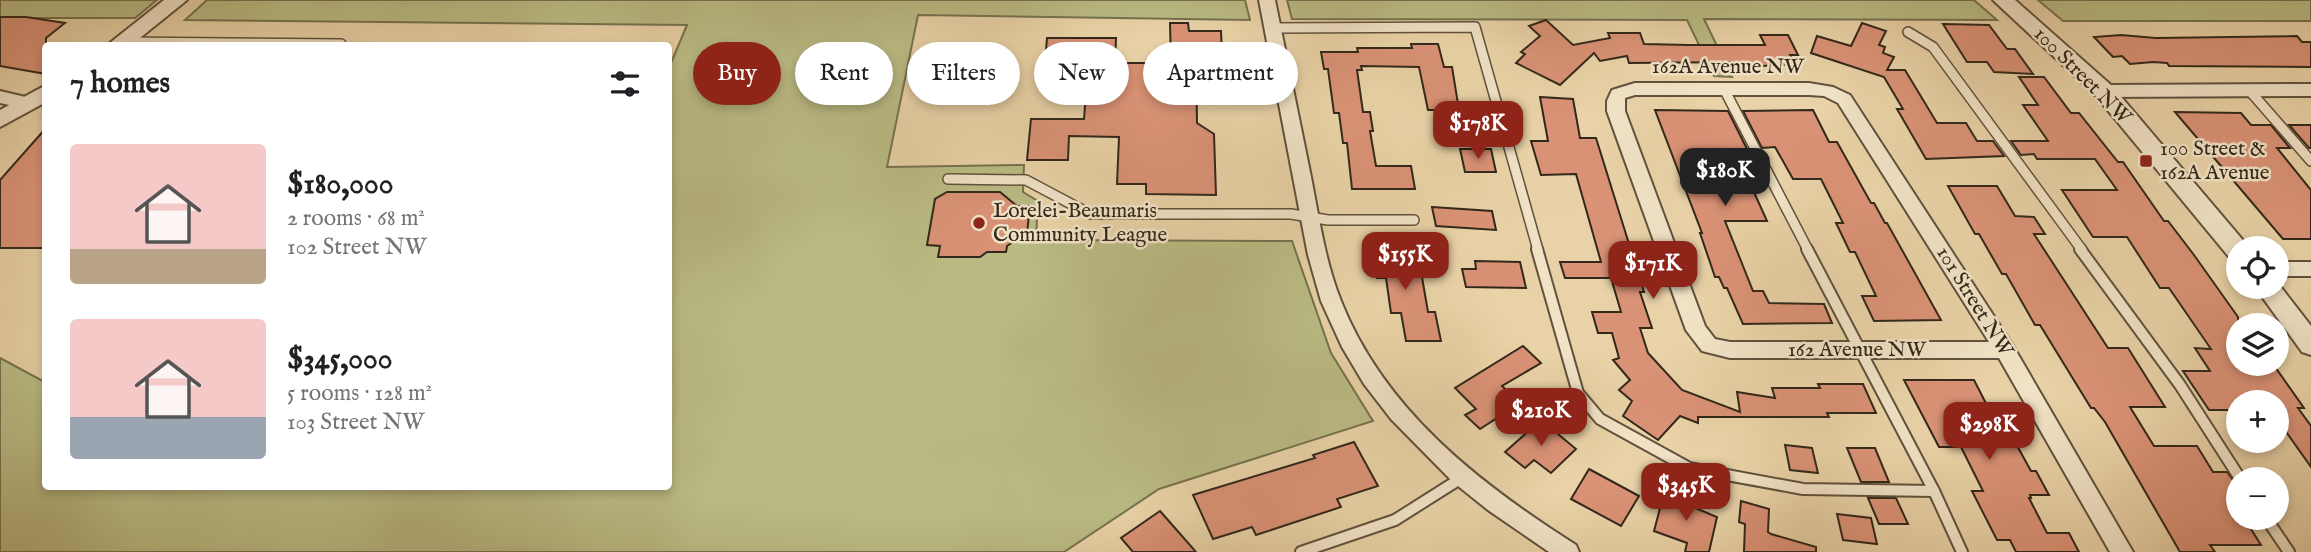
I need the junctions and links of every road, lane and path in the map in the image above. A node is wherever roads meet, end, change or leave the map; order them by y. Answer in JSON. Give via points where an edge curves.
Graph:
{"nodes":[{"id":1,"x":177,"y":0,"type":"edge"},
{"id":2,"x":1267,"y":0,"type":"edge"},
{"id":3,"x":2003,"y":0,"type":"edge"},
{"id":4,"x":1272,"y":28,"type":"junction"},
{"id":5,"x":1908,"y":32,"type":"dead end"},
{"id":6,"x":122,"y":42,"type":"edge"},
{"id":7,"x":1724,"y":89,"type":"junction"},
{"id":8,"x":2104,"y":90,"type":"junction"},
{"id":9,"x":2249,"y":90,"type":"junction"},
{"id":10,"x":2311,"y":90,"type":"edge"},
{"id":11,"x":1837,"y":95,"type":"joint"},
{"id":12,"x":0,"y":97,"type":"edge"},
{"id":13,"x":37,"y":98,"type":"edge"},
{"id":14,"x":0,"y":120,"type":"edge"},
{"id":15,"x":2311,"y":161,"type":"edge"},
{"id":16,"x":948,"y":179,"type":"dead end"},
{"id":17,"x":1309,"y":219,"type":"junction"},
{"id":18,"x":1414,"y":220,"type":"dead end"},
{"id":19,"x":2226,"y":237,"type":"edge"},
{"id":20,"x":2289,"y":269,"type":"edge"},
{"id":21,"x":2311,"y":269,"type":"edge"},
{"id":22,"x":2276,"y":299,"type":"edge"},
{"id":23,"x":1709,"y":345,"type":"joint"},
{"id":24,"x":2311,"y":345,"type":"edge"},
{"id":25,"x":1860,"y":350,"type":"junction"},
{"id":26,"x":2005,"y":351,"type":"junction"},
{"id":27,"x":2233,"y":467,"type":"edge"},
{"id":28,"x":1463,"y":477,"type":"junction"},
{"id":29,"x":1934,"y":492,"type":"junction"},
{"id":30,"x":2274,"y":530,"type":"edge"},
{"id":31,"x":1561,"y":550,"type":"edge"},
{"id":32,"x":1301,"y":552,"type":"edge"},
{"id":33,"x":1962,"y":552,"type":"edge"},
{"id":34,"x":2122,"y":552,"type":"edge"},
{"id":35,"x":2289,"y":552,"type":"edge"}],
"edges":[{"from":1,"to":6,"type":"street"},
{"from":2,"to":4,"type":"street"},
{"from":3,"to":8,"type":"street","name":"100 Street NW"},
{"from":4,"to":17,"type":"street"},
{"from":4,"to":29,"type":"lane","via":[[1475,27],[1578,393],[1600,419],[1689,468],[1803,489]]},
{"from":5,"to":27,"type":"lane","via":[[1933,47],[2180,385]]},
{"from":7,"to":11,"type":"street","name":"162A Avenue NW","via":[[1810,89]]},
{"from":7,"to":23,"type":"street","name":"162A Avenue NW","via":[[1635,89],[1618,94],[1615,102],[1696,330]]},
{"from":7,"to":25,"type":"lane"},
{"from":8,"to":9,"type":"street"},
{"from":8,"to":19,"type":"street","name":"100 Street NW"},
{"from":9,"to":10,"type":"street"},
{"from":9,"to":15,"type":"lane"},
{"from":11,"to":26,"type":"street","name":"101 Street NW","via":[[1852,107]]},
{"from":12,"to":13,"type":"street"},
{"from":13,"to":14,"type":"street"},
{"from":16,"to":17,"type":"lane","via":[[1026,180],[1090,214],[1291,214]]},
{"from":17,"to":18,"type":"lane"},
{"from":17,"to":28,"type":"street","via":[[1332,303],[1360,356],[1388,400]]},
{"from":20,"to":21,"type":"street"},
{"from":22,"to":24,"type":"street"},
{"from":23,"to":25,"type":"street","name":"162 Avenue NW","via":[[1730,351]]},
{"from":25,"to":26,"type":"street","name":"162 Avenue NW"},
{"from":25,"to":29,"type":"lane"},
{"from":26,"to":34,"type":"street","name":"101 Street NW"},
{"from":28,"to":31,"type":"street"},
{"from":28,"to":32,"type":"lane","via":[[1395,520]]},
{"from":29,"to":33,"type":"lane"},
{"from":30,"to":35,"type":"lane"}]}
